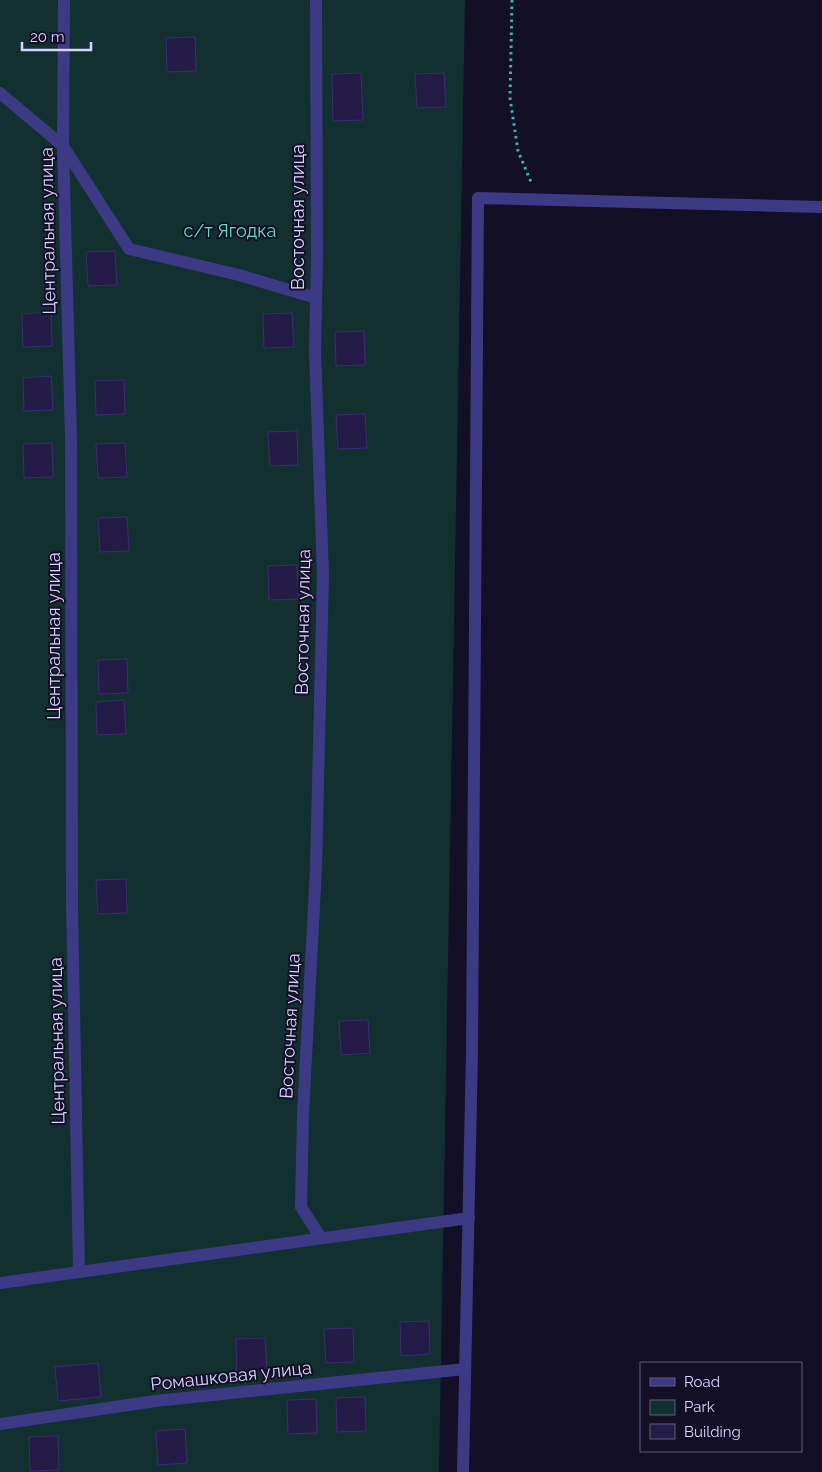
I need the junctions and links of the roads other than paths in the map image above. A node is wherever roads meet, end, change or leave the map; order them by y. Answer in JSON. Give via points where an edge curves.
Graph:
{"nodes":[{"id":1,"x":64,"y":0,"type":"edge"},
{"id":2,"x":316,"y":0,"type":"edge"},
{"id":3,"x":0,"y":93,"type":"edge"},
{"id":4,"x":63,"y":146,"type":"junction"},
{"id":5,"x":822,"y":206,"type":"edge"},
{"id":6,"x":316,"y":298,"type":"junction"},
{"id":7,"x":468,"y":1218,"type":"junction"},
{"id":8,"x":321,"y":1238,"type":"junction"},
{"id":9,"x":79,"y":1272,"type":"junction"},
{"id":10,"x":0,"y":1283,"type":"edge"},
{"id":11,"x":465,"y":1369,"type":"junction"},
{"id":12,"x":0,"y":1424,"type":"edge"},
{"id":13,"x":464,"y":1472,"type":"edge"}],
"edges":[{"from":1,"to":4,"type":"street","name":"Центральная улица"},
{"from":2,"to":6,"type":"street","name":"Восточная улица"},
{"from":3,"to":4,"type":"street"},
{"from":4,"to":6,"type":"street","via":[[129,249],[239,275]]},
{"from":4,"to":9,"type":"street","name":"Центральная улица","via":[[71,437],[72,905]]},
{"from":5,"to":7,"type":"street","via":[[478,198]]},
{"from":6,"to":8,"type":"street","name":"Восточная улица","via":[[323,575],[316,868],[302,1114],[301,1207]]},
{"from":7,"to":8,"type":"street"},
{"from":7,"to":11,"type":"street"},
{"from":8,"to":9,"type":"street"},
{"from":9,"to":10,"type":"street"},
{"from":11,"to":12,"type":"street","name":"Ромашковая улица","via":[[155,1401]]},
{"from":11,"to":13,"type":"street"}]}
